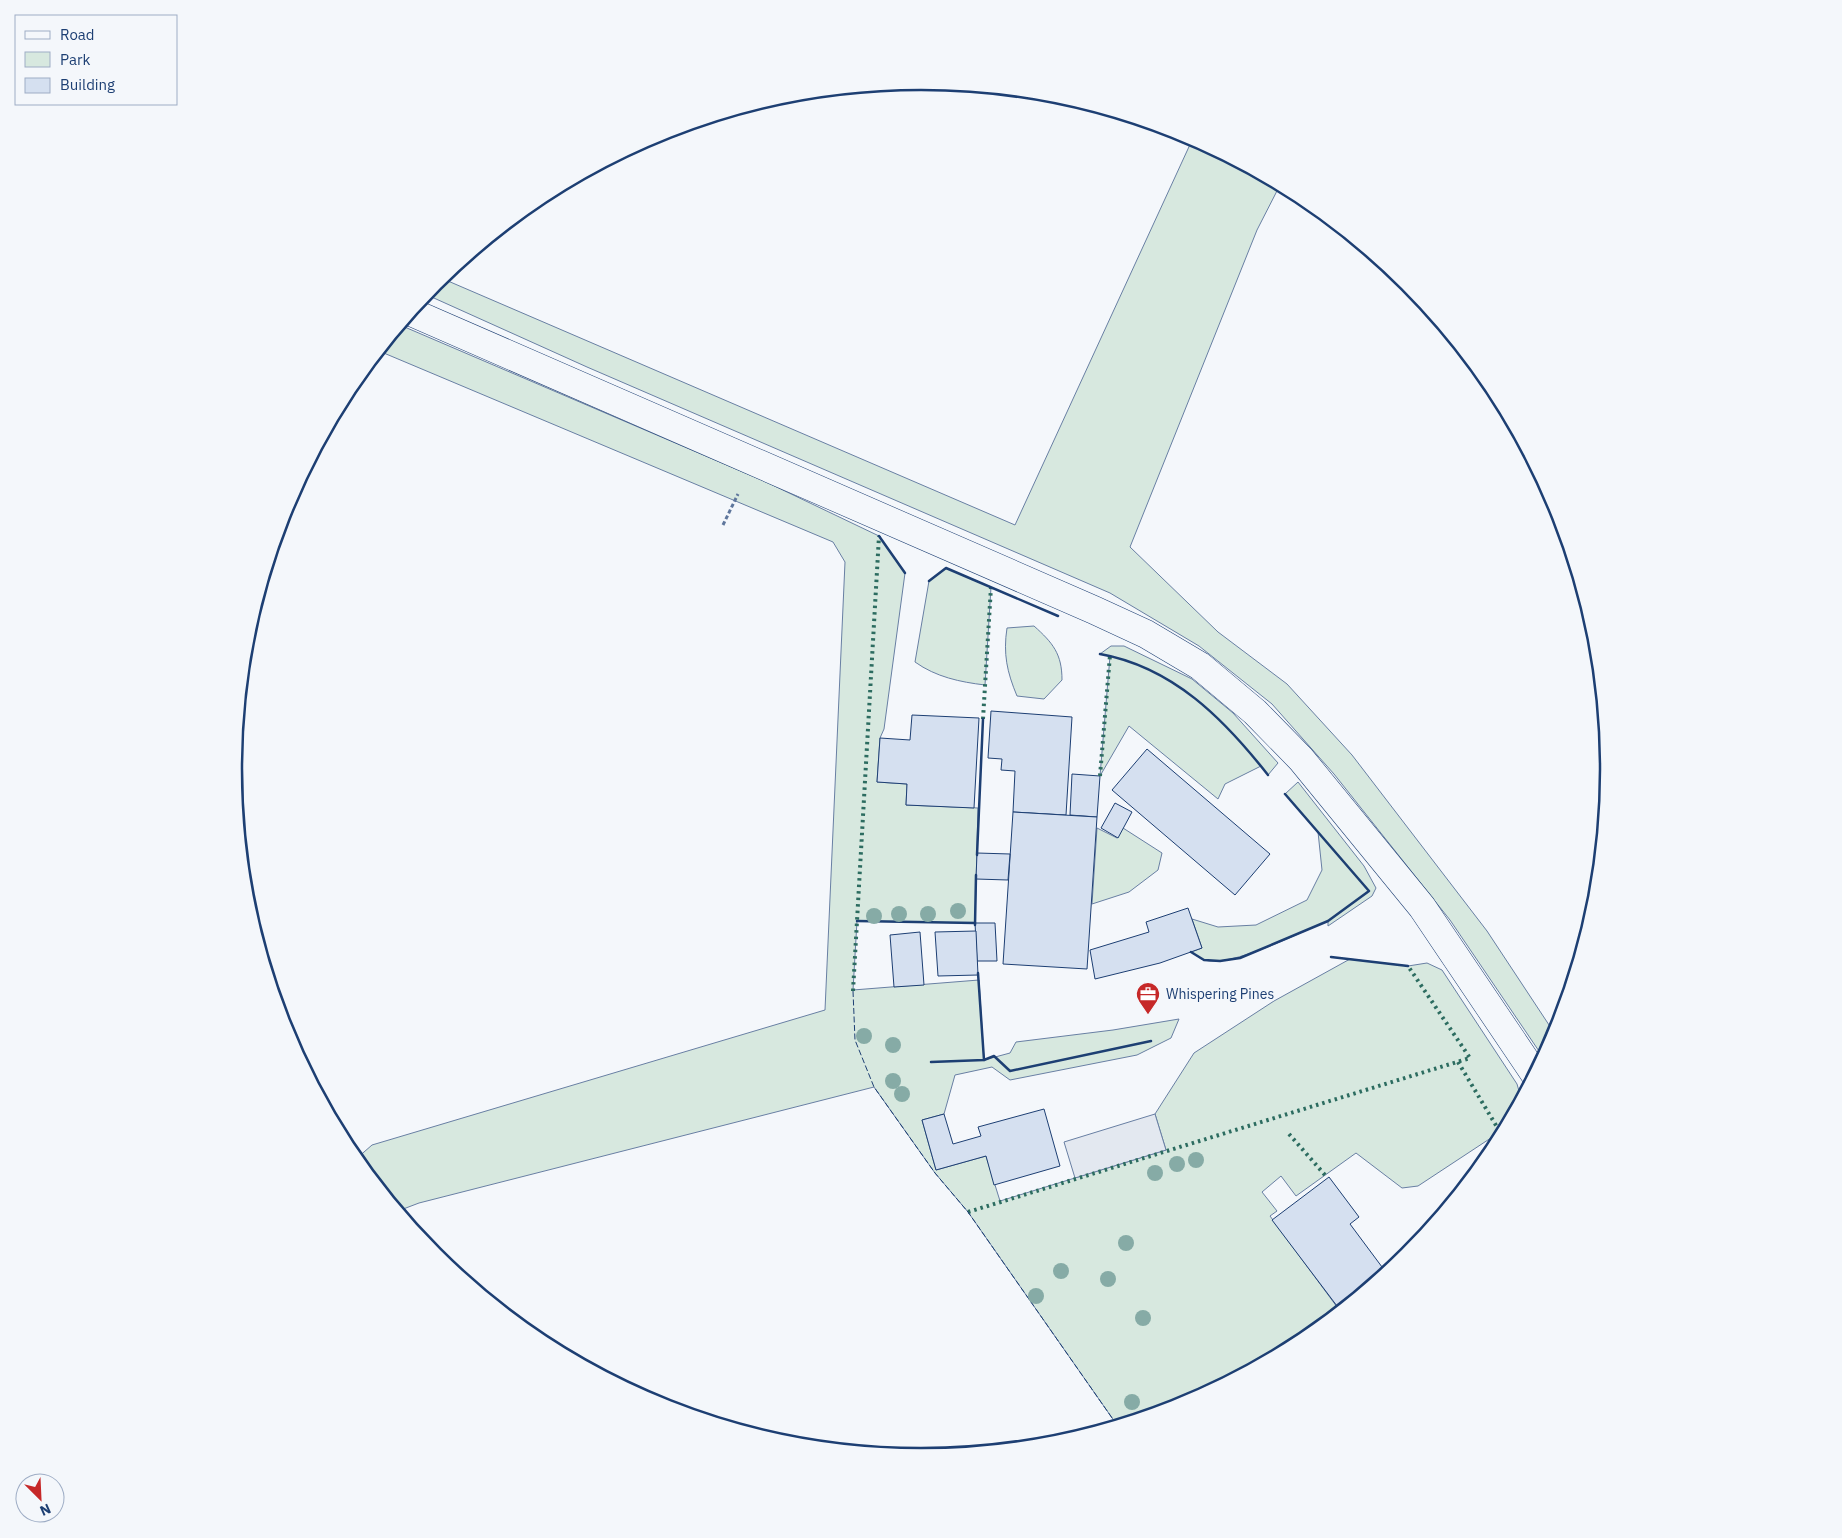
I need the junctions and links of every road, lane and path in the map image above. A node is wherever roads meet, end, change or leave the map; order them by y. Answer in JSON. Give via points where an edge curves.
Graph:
{"nodes":[{"id":1,"x":417,"y":315,"type":"edge"},
{"id":2,"x":740,"y":490,"type":"dead end"},
{"id":3,"x":723,"y":525,"type":"dead end"},
{"id":4,"x":1531,"y":1068,"type":"edge"}],
"edges":[{"from":1,"to":4,"type":"street","via":[[1094,610],[1146,634],[1200,666],[1255,712],[1307,766],[1422,908]]},
{"from":2,"to":3,"type":"path"}]}
